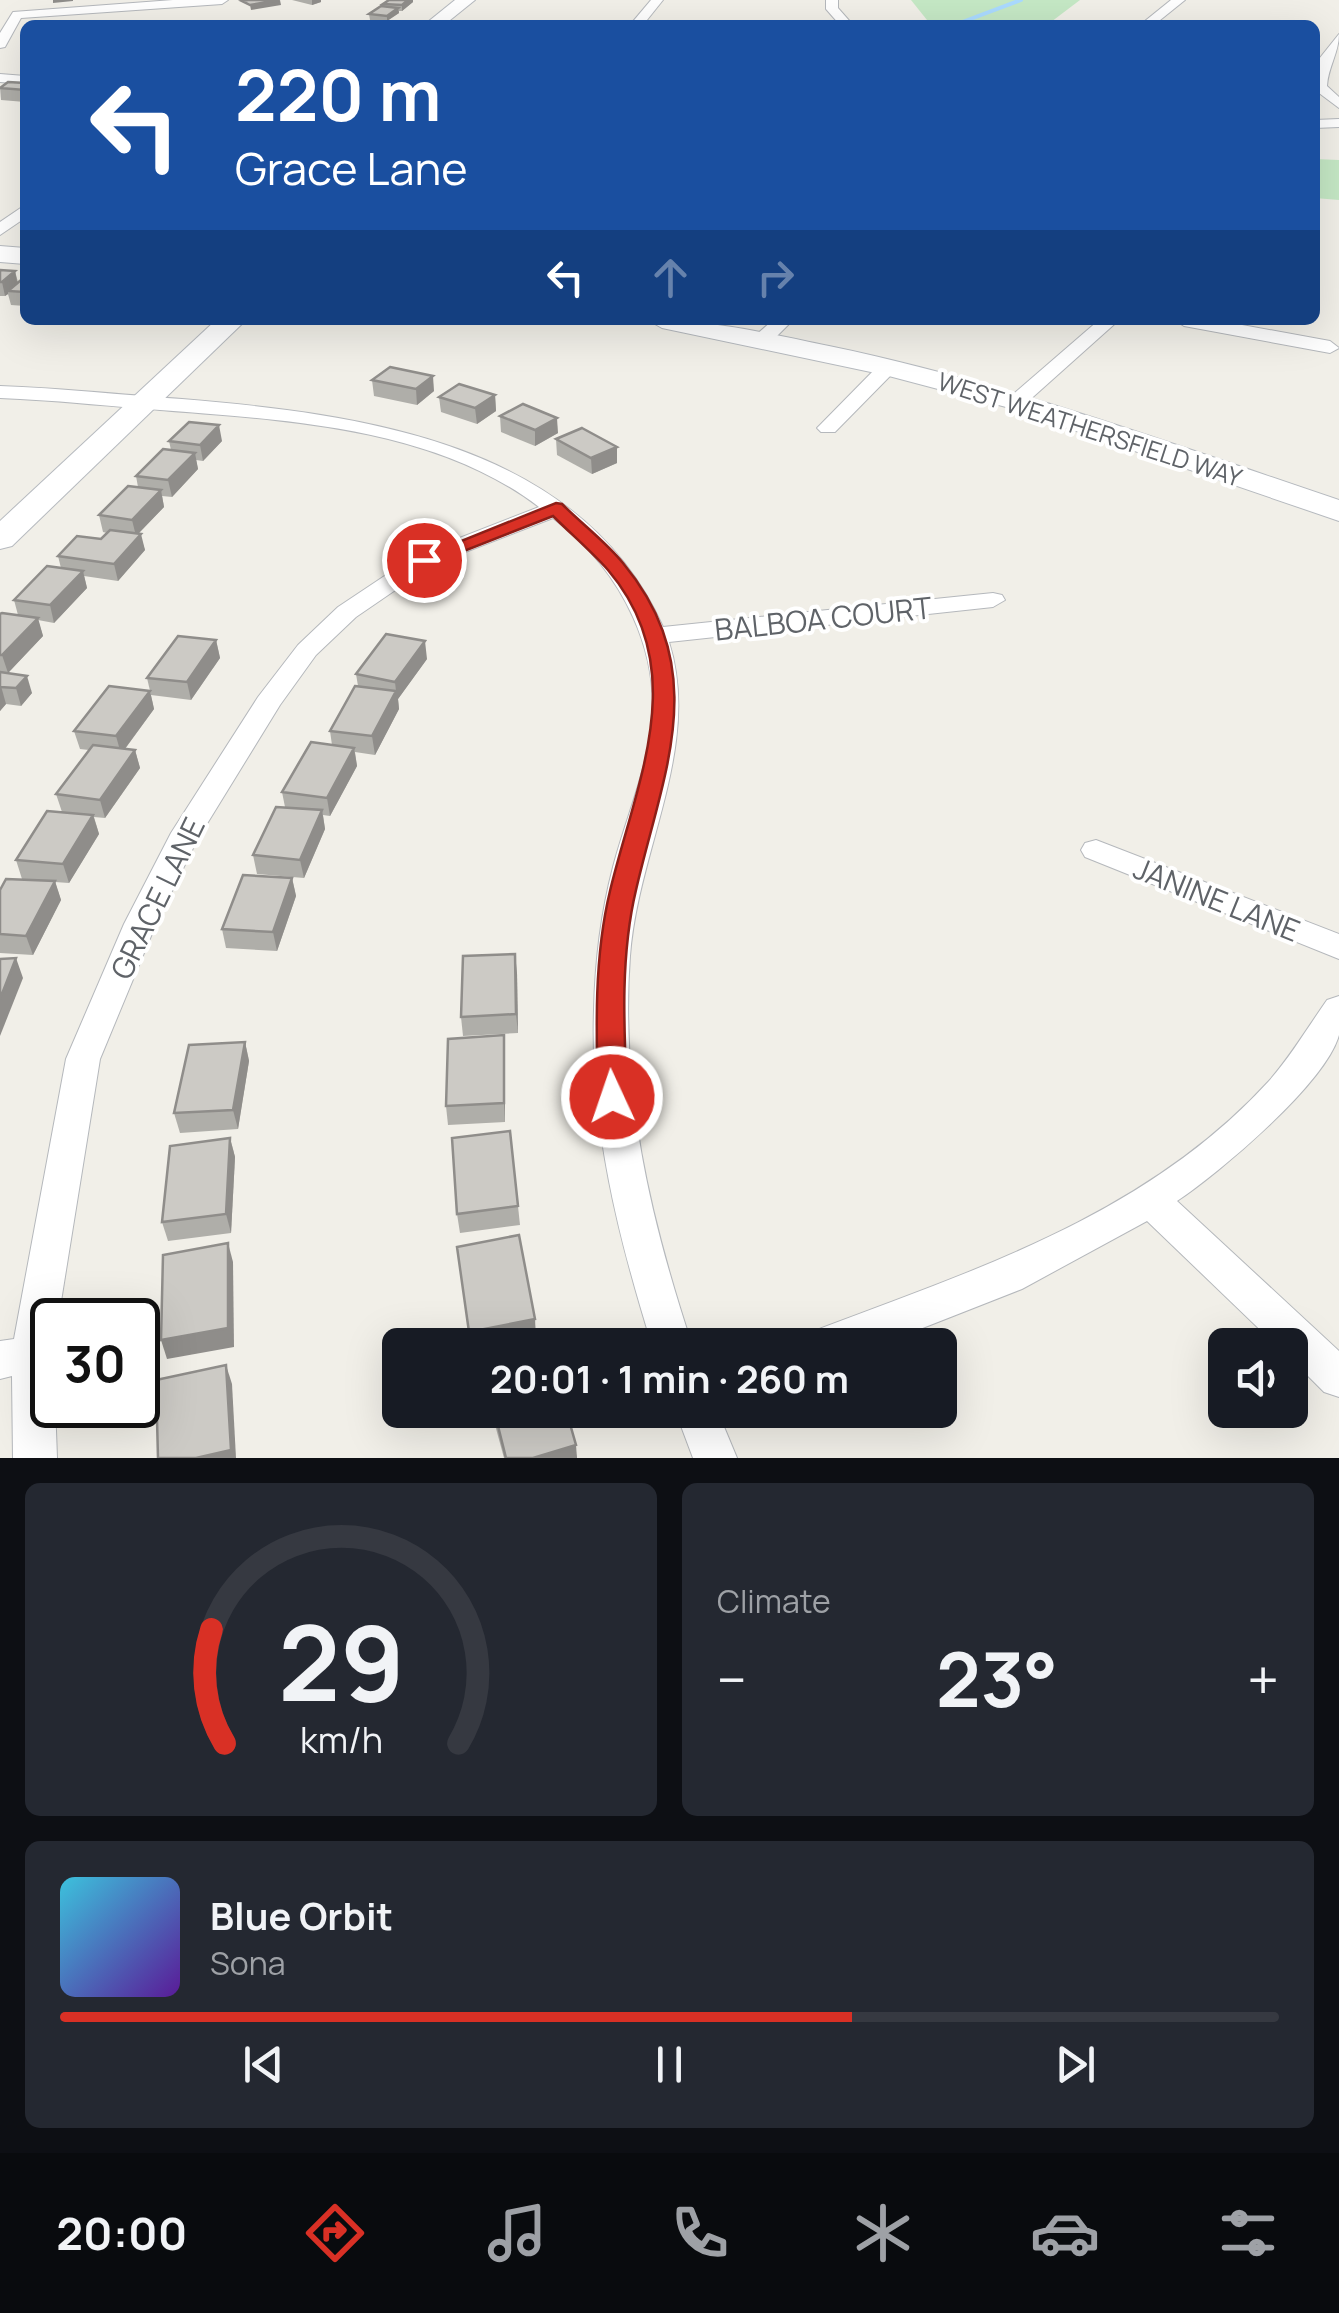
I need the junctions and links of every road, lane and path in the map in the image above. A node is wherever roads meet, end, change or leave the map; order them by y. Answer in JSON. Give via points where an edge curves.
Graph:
{"nodes":[{"id":1,"x":14,"y":0,"type":"edge"},
{"id":2,"x":222,"y":0,"type":"edge"},
{"id":3,"x":466,"y":0,"type":"edge"},
{"id":4,"x":657,"y":0,"type":"edge"},
{"id":5,"x":1180,"y":0,"type":"edge"},
{"id":6,"x":17,"y":15,"type":"junction"},
{"id":7,"x":440,"y":20,"type":"edge"},
{"id":8,"x":640,"y":20,"type":"edge"},
{"id":9,"x":1153,"y":20,"type":"edge"},
{"id":10,"x":1339,"y":38,"type":"edge"},
{"id":11,"x":0,"y":44,"type":"edge"},
{"id":12,"x":1339,"y":104,"type":"edge"},
{"id":13,"x":20,"y":214,"type":"edge"},
{"id":14,"x":0,"y":230,"type":"edge"},
{"id":15,"x":227,"y":325,"type":"edge"},
{"id":16,"x":718,"y":325,"type":"edge"},
{"id":17,"x":1104,"y":325,"type":"edge"},
{"id":18,"x":1210,"y":325,"type":"edge"},
{"id":19,"x":774,"y":330,"type":"edge"},
{"id":20,"x":1330,"y":348,"type":"dead end"},
{"id":21,"x":888,"y":368,"type":"junction"},
{"id":22,"x":0,"y":392,"type":"edge"},
{"id":23,"x":1018,"y":401,"type":"junction"},
{"id":24,"x":144,"y":403,"type":"junction"},
{"id":25,"x":828,"y":428,"type":"dead end"},
{"id":26,"x":556,"y":508,"type":"junction"},
{"id":27,"x":1339,"y":511,"type":"edge"},
{"id":28,"x":0,"y":540,"type":"edge"},
{"id":29,"x":992,"y":600,"type":"dead end"},
{"id":30,"x":654,"y":636,"type":"junction"},
{"id":31,"x":1096,"y":850,"type":"dead end"},
{"id":32,"x":1339,"y":948,"type":"edge"},
{"id":33,"x":1339,"y":1009,"type":"edge"},
{"id":34,"x":1151,"y":1201,"type":"junction"},
{"id":35,"x":667,"y":1328,"type":"edge"},
{"id":36,"x":873,"y":1328,"type":"edge"},
{"id":37,"x":16,"y":1357,"type":"edge"},
{"id":38,"x":1339,"y":1378,"type":"edge"},
{"id":39,"x":704,"y":1428,"type":"edge"},
{"id":40,"x":35,"y":1458,"type":"edge"},
{"id":41,"x":716,"y":1458,"type":"edge"}],
"edges":[{"from":1,"to":6,"type":"street"},
{"from":2,"to":6,"type":"street","via":[[207,9]]},
{"from":3,"to":7,"type":"street"},
{"from":4,"to":8,"type":"street"},
{"from":5,"to":9,"type":"street"},
{"from":6,"to":11,"type":"street"},
{"from":10,"to":12,"type":"street","via":[[1322,64],[1320,87]]},
{"from":13,"to":14,"type":"street"},
{"from":15,"to":24,"type":"street"},
{"from":16,"to":19,"type":"street","name":"WEST WEATHERSFIELD WAY"},
{"from":17,"to":23,"type":"street"},
{"from":18,"to":20,"type":"street"},
{"from":19,"to":21,"type":"street","name":"WEST WEATHERSFIELD WAY"},
{"from":21,"to":23,"type":"street","name":"WEST WEATHERSFIELD WAY"},
{"from":21,"to":25,"type":"street"},
{"from":22,"to":24,"type":"street"},
{"from":23,"to":27,"type":"street","name":"WEST WEATHERSFIELD WAY"},
{"from":24,"to":26,"type":"street","via":[[369,429],[468,460]]},
{"from":24,"to":28,"type":"street"},
{"from":26,"to":30,"type":"street","via":[[616,566]]},
{"from":26,"to":37,"type":"street","name":"GRACE LANE","via":[[424,560],[347,612],[307,650],[202,806],[140,924],[83,1058]]},
{"from":29,"to":30,"type":"street","name":"BALBOA COURT"},
{"from":30,"to":35,"type":"street","via":[[665,715],[658,768],[622,894],[610,1068],[625,1185]]},
{"from":31,"to":32,"type":"street","name":"JANINE LANE"},
{"from":33,"to":34,"type":"street","via":[[1278,1094]]},
{"from":34,"to":36,"type":"street","via":[[1046,1261]]},
{"from":34,"to":38,"type":"street"},
{"from":37,"to":40,"type":"street","name":"GRACE LANE"},
{"from":39,"to":41,"type":"street"}]}
